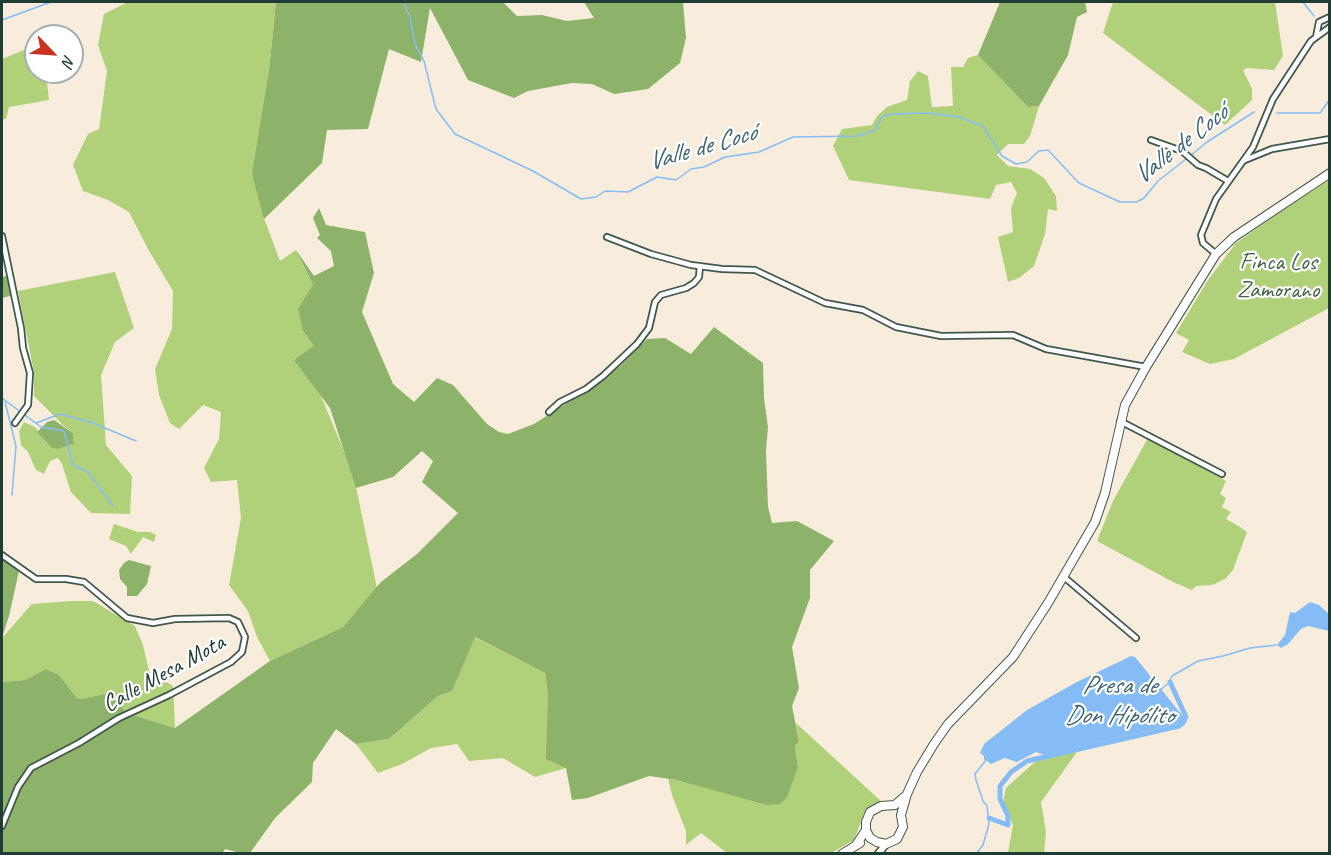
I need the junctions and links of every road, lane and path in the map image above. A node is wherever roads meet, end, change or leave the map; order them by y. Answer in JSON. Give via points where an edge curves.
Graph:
{"nodes":[{"id":1,"x":1329,"y":17,"type":"edge"},
{"id":2,"x":1329,"y":27,"type":"edge"},
{"id":3,"x":1316,"y":37,"type":"junction"},
{"id":4,"x":1329,"y":139,"type":"edge"},
{"id":5,"x":1151,"y":140,"type":"dead end"},
{"id":6,"x":1245,"y":160,"type":"junction"},
{"id":7,"x":1329,"y":173,"type":"edge"},
{"id":8,"x":1228,"y":181,"type":"junction"},
{"id":9,"x":2,"y":237,"type":"edge"},
{"id":10,"x":606,"y":237,"type":"dead end"},
{"id":11,"x":1216,"y":255,"type":"junction"},
{"id":12,"x":700,"y":266,"type":"junction"},
{"id":13,"x":1146,"y":367,"type":"junction"},
{"id":14,"x":549,"y":412,"type":"dead end"},
{"id":15,"x":1120,"y":421,"type":"junction"},
{"id":16,"x":15,"y":423,"type":"dead end"},
{"id":17,"x":1222,"y":474,"type":"dead end"},
{"id":18,"x":2,"y":555,"type":"edge"},
{"id":19,"x":1064,"y":577,"type":"junction"},
{"id":20,"x":1136,"y":638,"type":"dead end"},
{"id":21,"x":907,"y":794,"type":"junction"},
{"id":22,"x":887,"y":806,"type":"junction"},
{"id":23,"x":901,"y":815,"type":"junction"},
{"id":24,"x":2,"y":826,"type":"edge"},
{"id":25,"x":866,"y":830,"type":"junction"},
{"id":26,"x":874,"y":841,"type":"junction"},
{"id":27,"x":886,"y":844,"type":"junction"},
{"id":28,"x":856,"y":845,"type":"junction"},
{"id":29,"x":842,"y":854,"type":"edge"},
{"id":30,"x":876,"y":854,"type":"edge"}],
"edges":[{"from":1,"to":3,"type":"street","via":[[1320,22]]},
{"from":2,"to":3,"type":"street"},
{"from":3,"to":6,"type":"street","via":[[1273,99]]},
{"from":4,"to":6,"type":"street","via":[[1272,149]]},
{"from":5,"to":8,"type":"street","via":[[1182,151]]},
{"from":6,"to":8,"type":"street"},
{"from":7,"to":11,"type":"main road","via":[[1234,237]]},
{"from":8,"to":11,"type":"street","via":[[1201,235],[1203,243]]},
{"from":9,"to":16,"type":"street","via":[[30,373],[28,405]]},
{"from":10,"to":12,"type":"street"},
{"from":11,"to":13,"type":"main road"},
{"from":12,"to":13,"type":"street","via":[[756,270],[825,303],[863,310],[896,327],[941,336],[1013,335],[1046,349]]},
{"from":12,"to":14,"type":"street","via":[[694,283],[661,295],[654,302],[649,328],[637,344],[594,382]]},
{"from":13,"to":15,"type":"main road"},
{"from":15,"to":17,"type":"street"},
{"from":15,"to":19,"type":"main road","via":[[1095,522]]},
{"from":18,"to":24,"type":"street","name":"Calle Mesa Mota","via":[[36,579],[84,582],[127,618],[153,623],[229,618],[238,622],[245,637],[242,652],[231,662],[31,768],[18,787]]},
{"from":19,"to":20,"type":"street"},
{"from":19,"to":21,"type":"main road","via":[[1013,657],[948,724]]},
{"from":21,"to":22,"type":"main road","via":[[896,805]]},
{"from":21,"to":23,"type":"main road"},
{"from":22,"to":23,"type":"main road"},
{"from":22,"to":25,"type":"main road","via":[[870,812]]},
{"from":23,"to":27,"type":"main road","via":[[901,834]]},
{"from":25,"to":26,"type":"main road"},
{"from":25,"to":28,"type":"main road"},
{"from":26,"to":27,"type":"main road"},
{"from":26,"to":28,"type":"main road"},
{"from":26,"to":30,"type":"street"},
{"from":27,"to":30,"type":"street"},
{"from":28,"to":29,"type":"main road"}]}
